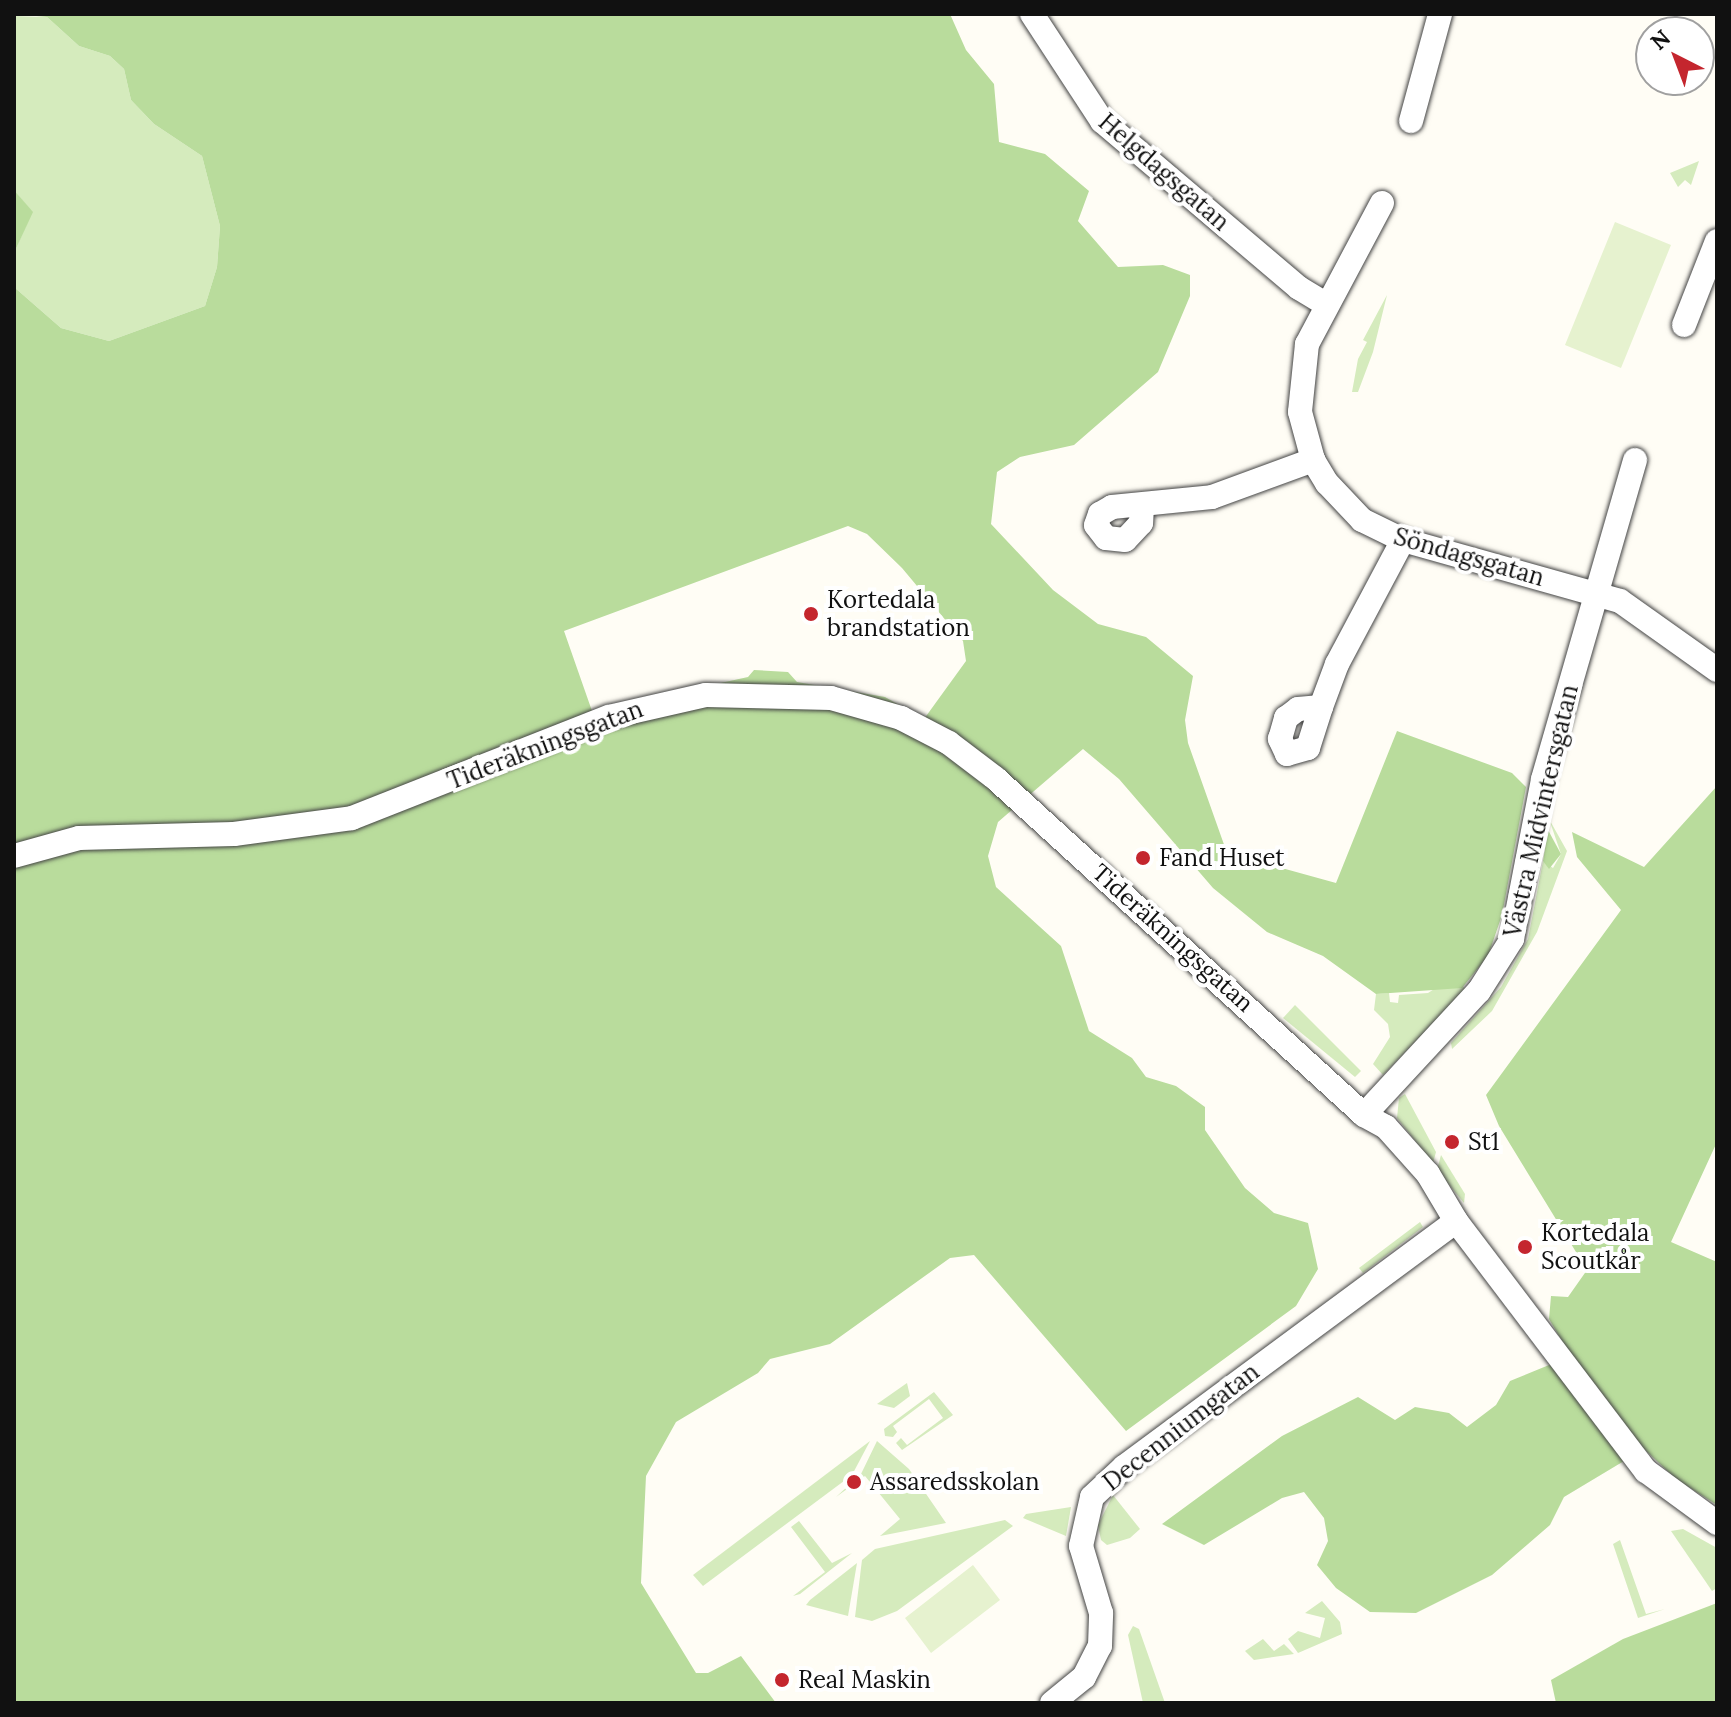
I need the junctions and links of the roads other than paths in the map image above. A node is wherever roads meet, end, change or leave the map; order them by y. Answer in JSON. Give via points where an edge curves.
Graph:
{"nodes":[{"id":1,"x":1032,"y":14,"type":"edge"},
{"id":2,"x":1440,"y":14,"type":"edge"},
{"id":3,"x":1411,"y":121,"type":"dead end"},
{"id":4,"x":1382,"y":203,"type":"dead end"},
{"id":5,"x":1717,"y":241,"type":"edge"},
{"id":6,"x":1324,"y":303,"type":"junction"},
{"id":7,"x":1684,"y":325,"type":"dead end"},
{"id":8,"x":1313,"y":460,"type":"junction"},
{"id":9,"x":1635,"y":460,"type":"dead end"},
{"id":10,"x":1142,"y":506,"type":"dead end"},
{"id":11,"x":1403,"y":540,"type":"junction"},
{"id":12,"x":1598,"y":592,"type":"junction"},
{"id":13,"x":1717,"y":670,"type":"edge"},
{"id":14,"x":1321,"y":707,"type":"dead end"},
{"id":15,"x":14,"y":856,"type":"edge"},
{"id":16,"x":1364,"y":1115,"type":"junction"},
{"id":17,"x":1456,"y":1221,"type":"junction"},
{"id":18,"x":1717,"y":1523,"type":"edge"},
{"id":19,"x":1052,"y":1703,"type":"edge"}],
"edges":[{"from":1,"to":6,"type":"street","name":"Helgdagsgatan","via":[[1102,121]]},
{"from":2,"to":3,"type":"street"},
{"from":4,"to":6,"type":"street","name":"Söndagsgatan"},
{"from":5,"to":7,"type":"street"},
{"from":6,"to":8,"type":"street","name":"Söndagsgatan","via":[[1307,344],[1299,388]]},
{"from":8,"to":10,"type":"street","via":[[1212,497]]},
{"from":8,"to":11,"type":"street","name":"Söndagsgatan","via":[[1349,509]]},
{"from":9,"to":12,"type":"street","name":"Västra Midvintersgatan"},
{"from":11,"to":12,"type":"street","name":"Söndagsgatan"},
{"from":11,"to":14,"type":"street","via":[[1337,664]]},
{"from":12,"to":13,"type":"street","name":"Söndagsgatan","via":[[1650,619]]},
{"from":12,"to":16,"type":"street","name":"Västra Midvintersgatan","via":[[1543,779],[1512,939],[1479,991]]},
{"from":15,"to":16,"type":"street","name":"Tideräkningsgatan","via":[[63,840],[234,834],[352,818],[654,704],[739,693],[831,698],[912,723],[974,761]]},
{"from":16,"to":17,"type":"street","name":"Tideräkningsgatan","via":[[1386,1127],[1428,1174]]},
{"from":17,"to":18,"type":"street","name":"Tideräkningsgatan","via":[[1646,1471]]},
{"from":17,"to":19,"type":"street","name":"Decenniumgatan","via":[[1111,1477],[1092,1497],[1081,1546],[1101,1613],[1100,1646],[1084,1677]]}]}
